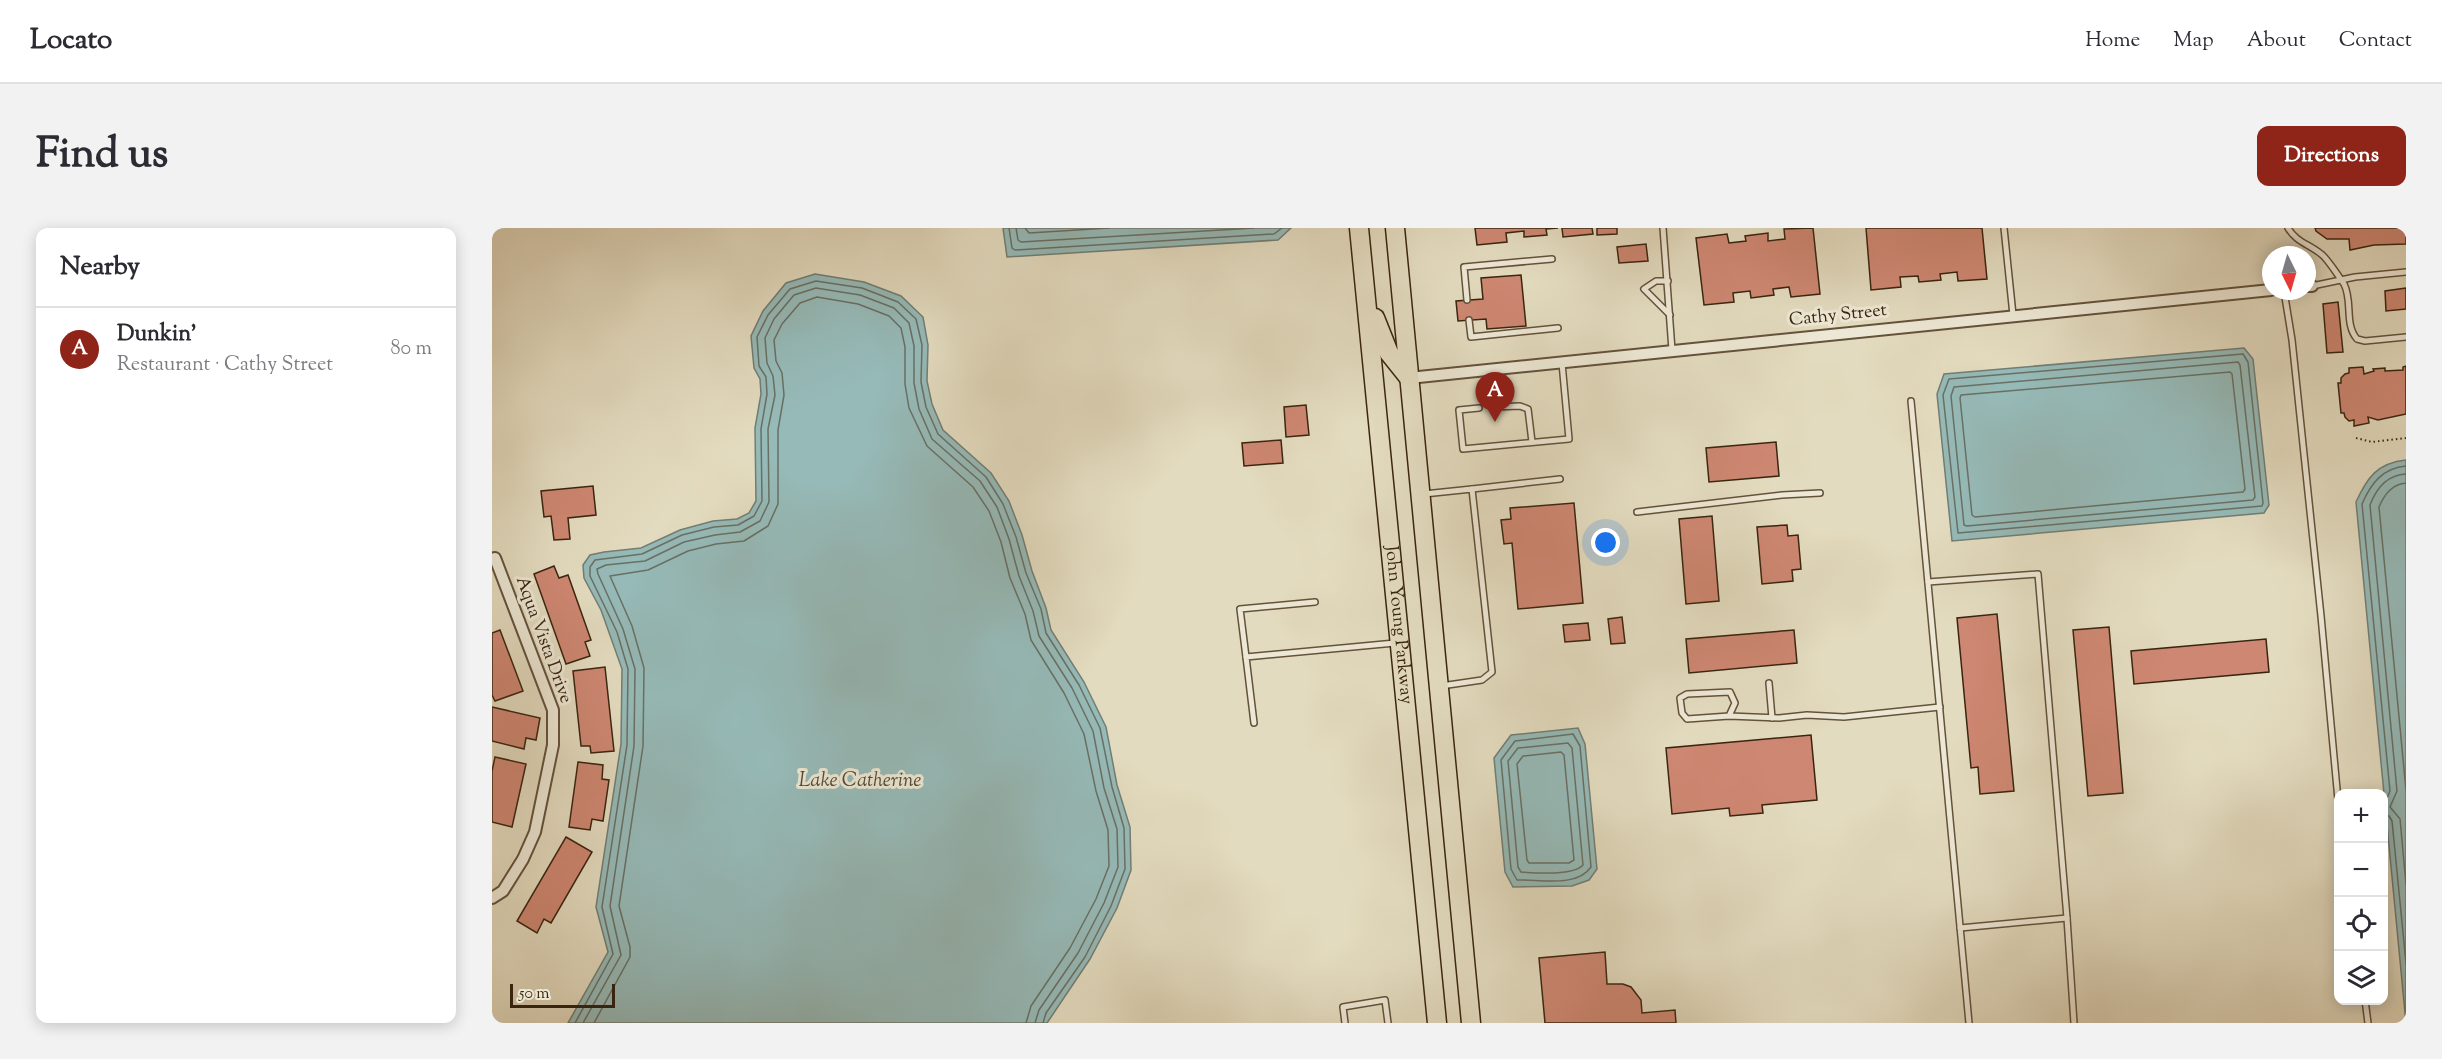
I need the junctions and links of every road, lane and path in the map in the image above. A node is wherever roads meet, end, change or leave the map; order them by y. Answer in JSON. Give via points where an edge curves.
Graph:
{"nodes":[{"id":1,"x":1359,"y":228,"type":"edge"},
{"id":2,"x":1395,"y":228,"type":"edge"},
{"id":3,"x":1663,"y":228,"type":"edge"},
{"id":4,"x":2004,"y":228,"type":"edge"},
{"id":5,"x":2288,"y":228,"type":"edge"},
{"id":6,"x":1552,"y":259,"type":"dead end"},
{"id":7,"x":2406,"y":272,"type":"edge"},
{"id":8,"x":2341,"y":280,"type":"junction"},
{"id":9,"x":1668,"y":281,"type":"junction"},
{"id":10,"x":1365,"y":285,"type":"junction"},
{"id":11,"x":2316,"y":285,"type":"edge"},
{"id":12,"x":2262,"y":291,"type":"edge"},
{"id":13,"x":1467,"y":300,"type":"dead end"},
{"id":14,"x":2285,"y":300,"type":"edge"},
{"id":15,"x":1670,"y":315,"type":"junction"},
{"id":16,"x":2013,"y":315,"type":"junction"},
{"id":17,"x":1469,"y":321,"type":"dead end"},
{"id":18,"x":1558,"y":328,"type":"dead end"},
{"id":19,"x":2406,"y":338,"type":"edge"},
{"id":20,"x":1672,"y":350,"type":"junction"},
{"id":21,"x":1561,"y":362,"type":"junction"},
{"id":22,"x":1409,"y":378,"type":"junction"},
{"id":23,"x":1911,"y":401,"type":"dead end"},
{"id":24,"x":1494,"y":407,"type":"dead end"},
{"id":25,"x":1479,"y":408,"type":"dead end"},
{"id":26,"x":2356,"y":438,"type":"dead end"},
{"id":27,"x":2406,"y":438,"type":"edge"},
{"id":28,"x":1532,"y":442,"type":"junction"},
{"id":29,"x":1560,"y":479,"type":"dead end"},
{"id":30,"x":1472,"y":489,"type":"junction"},
{"id":31,"x":1820,"y":493,"type":"dead end"},
{"id":32,"x":1420,"y":494,"type":"junction"},
{"id":33,"x":1637,"y":512,"type":"dead end"},
{"id":34,"x":494,"y":559,"type":"edge"},
{"id":35,"x":1928,"y":582,"type":"junction"},
{"id":36,"x":1315,"y":602,"type":"dead end"},
{"id":37,"x":1400,"y":643,"type":"junction"},
{"id":38,"x":1246,"y":657,"type":"junction"},
{"id":39,"x":1769,"y":683,"type":"dead end"},
{"id":40,"x":1439,"y":687,"type":"junction"},
{"id":41,"x":1940,"y":707,"type":"junction"},
{"id":42,"x":1729,"y":716,"type":"junction"},
{"id":43,"x":1772,"y":718,"type":"junction"},
{"id":44,"x":1254,"y":723,"type":"dead end"},
{"id":45,"x":2337,"y":789,"type":"edge"},
{"id":46,"x":492,"y":898,"type":"edge"},
{"id":47,"x":2067,"y":918,"type":"junction"},
{"id":48,"x":1960,"y":928,"type":"junction"},
{"id":49,"x":2366,"y":1005,"type":"edge"},
{"id":50,"x":1345,"y":1023,"type":"edge"},
{"id":51,"x":1388,"y":1023,"type":"edge"},
{"id":52,"x":1437,"y":1023,"type":"edge"},
{"id":53,"x":1471,"y":1023,"type":"edge"},
{"id":54,"x":1969,"y":1023,"type":"edge"},
{"id":55,"x":2074,"y":1023,"type":"edge"},
{"id":56,"x":2368,"y":1023,"type":"edge"}],
"edges":[{"from":1,"to":10,"type":"highway","name":"John Young Parkway"},
{"from":2,"to":22,"type":"highway","name":"John Young Parkway"},
{"from":3,"to":9,"type":"lane"},
{"from":4,"to":16,"type":"lane"},
{"from":5,"to":8,"type":"lane","via":[[2299,242],[2324,256]]},
{"from":6,"to":13,"type":"lane","via":[[1464,267]]},
{"from":7,"to":8,"type":"lane"},
{"from":8,"to":11,"type":"lane"},
{"from":8,"to":19,"type":"lane","via":[[2348,294],[2351,328],[2357,339]]},
{"from":9,"to":15,"type":"lane"},
{"from":9,"to":15,"type":"lane","via":[[1656,281],[1644,290]]},
{"from":10,"to":22,"type":"highway","via":[[1389,353]]},
{"from":10,"to":37,"type":"highway","name":"John Young Parkway"},
{"from":12,"to":16,"type":"street","name":"Cathy Street"},
{"from":14,"to":45,"type":"lane","via":[[2322,616]]},
{"from":15,"to":20,"type":"lane"},
{"from":16,"to":20,"type":"street","name":"Cathy Street"},
{"from":17,"to":18,"type":"lane","via":[[1471,337]]},
{"from":20,"to":21,"type":"street","name":"Cathy Street"},
{"from":21,"to":22,"type":"street","name":"Cathy Street"},
{"from":21,"to":28,"type":"lane","via":[[1569,438]]},
{"from":22,"to":32,"type":"highway","name":"John Young Parkway"},
{"from":23,"to":35,"type":"lane"},
{"from":24,"to":28,"type":"lane","via":[[1527,409]]},
{"from":25,"to":28,"type":"lane","via":[[1459,410],[1463,449]]},
{"from":26,"to":27,"type":"path","via":[[2372,442]]},
{"from":29,"to":30,"type":"lane"},
{"from":30,"to":32,"type":"lane"},
{"from":30,"to":40,"type":"lane","via":[[1492,672],[1482,680]]},
{"from":31,"to":33,"type":"lane"},
{"from":32,"to":40,"type":"highway","name":"John Young Parkway"},
{"from":34,"to":46,"type":"street","name":"Aqua Vista Drive","via":[[553,710],[553,745],[535,832],[503,891]]},
{"from":35,"to":41,"type":"lane"},
{"from":35,"to":47,"type":"lane","via":[[2038,574]]},
{"from":36,"to":38,"type":"lane","via":[[1240,609]]},
{"from":37,"to":38,"type":"lane"},
{"from":37,"to":52,"type":"highway","name":"John Young Parkway"},
{"from":38,"to":44,"type":"lane"},
{"from":39,"to":43,"type":"lane"},
{"from":40,"to":53,"type":"highway","name":"John Young Parkway"},
{"from":41,"to":43,"type":"lane","via":[[1844,717]]},
{"from":41,"to":48,"type":"lane"},
{"from":42,"to":42,"type":"lane","via":[[1687,718],[1682,713],[1680,698],[1688,694],[1730,692],[1735,703]]},
{"from":42,"to":43,"type":"lane"},
{"from":47,"to":48,"type":"lane"},
{"from":47,"to":55,"type":"lane"},
{"from":48,"to":54,"type":"lane"},
{"from":49,"to":56,"type":"lane"},
{"from":50,"to":51,"type":"lane","via":[[1343,1006],[1385,1000]]}]}
